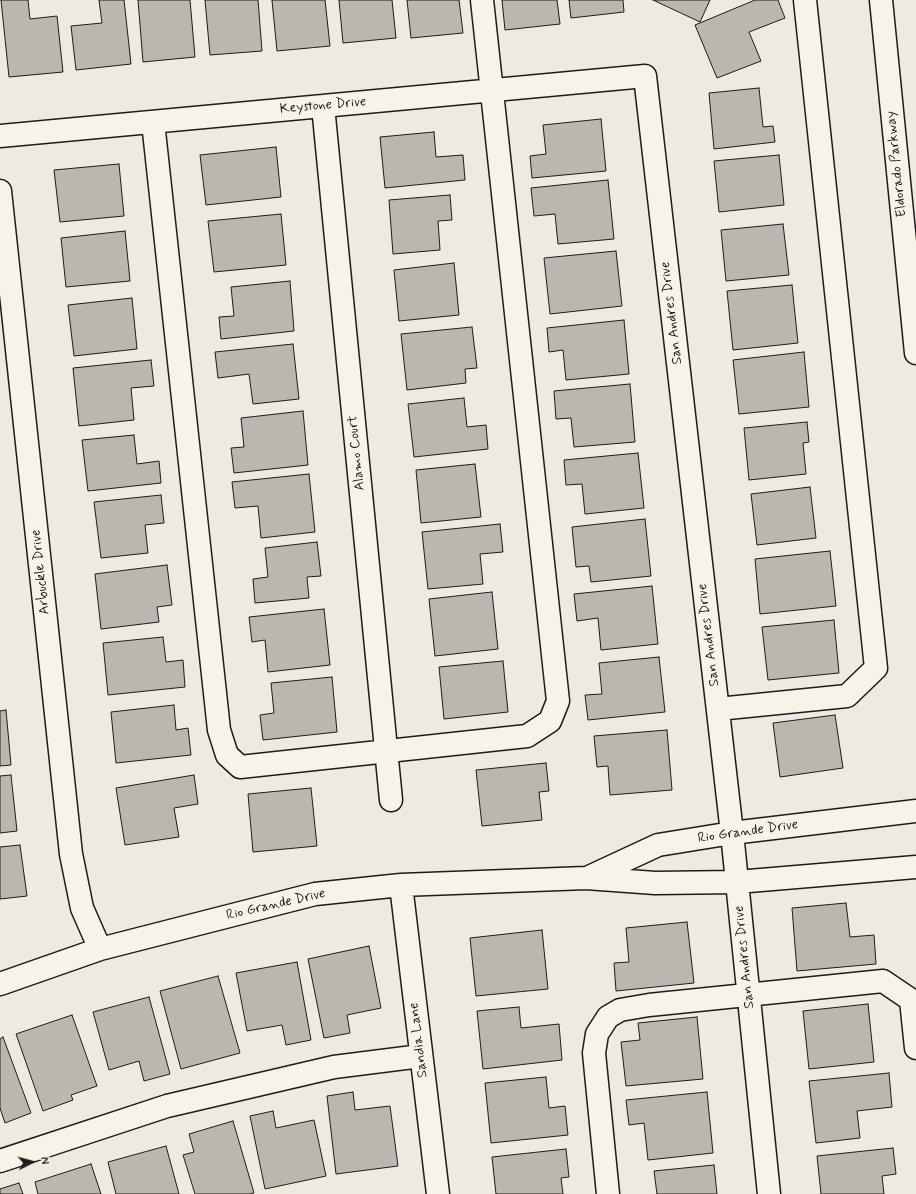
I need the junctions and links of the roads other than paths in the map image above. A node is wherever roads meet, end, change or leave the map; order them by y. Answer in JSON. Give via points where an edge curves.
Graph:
{"nodes":[{"id":1,"x":482,"y":0,"type":"edge"},
{"id":2,"x":805,"y":0,"type":"edge"},
{"id":3,"x":881,"y":0,"type":"edge"},
{"id":4,"x":645,"y":76,"type":"joint"},
{"id":5,"x":491,"y":90,"type":"junction"},
{"id":6,"x":323,"y":106,"type":"junction"},
{"id":7,"x":154,"y":122,"type":"junction"},
{"id":8,"x":0,"y":136,"type":"edge"},
{"id":9,"x":0,"y":191,"type":"edge"},
{"id":10,"x":913,"y":281,"type":"edge"},
{"id":11,"x":916,"y":353,"type":"edge"},
{"id":12,"x":718,"y":709,"type":"junction"},
{"id":13,"x":386,"y":752,"type":"junction"},
{"id":14,"x":391,"y":800,"type":"dead end"},
{"id":15,"x":916,"y":811,"type":"edge"},
{"id":16,"x":732,"y":834,"type":"junction"},
{"id":17,"x":916,"y":868,"type":"edge"},
{"id":18,"x":586,"y":878,"type":"junction"},
{"id":19,"x":737,"y":882,"type":"junction"},
{"id":20,"x":402,"y":885,"type":"junction"},
{"id":21,"x":100,"y":949,"type":"junction"},
{"id":22,"x":0,"y":984,"type":"edge"},
{"id":23,"x":749,"y":995,"type":"junction"},
{"id":24,"x":916,"y":1048,"type":"edge"},
{"id":25,"x":421,"y":1056,"type":"junction"},
{"id":26,"x":0,"y":1161,"type":"edge"},
{"id":27,"x":438,"y":1194,"type":"edge"},
{"id":28,"x":608,"y":1194,"type":"edge"},
{"id":29,"x":769,"y":1194,"type":"edge"}],
"edges":[{"from":1,"to":5,"type":"street"},
{"from":2,"to":12,"type":"street","via":[[876,668],[847,696]]},
{"from":3,"to":10,"type":"street","name":"Eldorado Parkway"},
{"from":4,"to":5,"type":"street","name":"Keystone Drive"},
{"from":4,"to":12,"type":"street","name":"San Andres Drive"},
{"from":5,"to":6,"type":"street","name":"Keystone Drive"},
{"from":5,"to":13,"type":"street","via":[[558,701],[550,721],[527,736]]},
{"from":6,"to":7,"type":"street","name":"Keystone Drive"},
{"from":6,"to":13,"type":"street","name":"Alamo Court"},
{"from":7,"to":8,"type":"street","name":"Keystone Drive"},
{"from":7,"to":13,"type":"street","via":[[219,730],[227,756],[240,767]]},
{"from":9,"to":21,"type":"street","name":"Arbuckle Drive","via":[[71,854],[82,908]]},
{"from":10,"to":11,"type":"street","name":"Eldorado Parkway"},
{"from":12,"to":16,"type":"street","name":"San Andres Drive"},
{"from":13,"to":14,"type":"street","name":"Alamo Court"},
{"from":15,"to":16,"type":"street","name":"Rio Grande Drive"},
{"from":16,"to":18,"type":"street","name":"Rio Grande Drive","via":[[658,844]]},
{"from":16,"to":19,"type":"street","name":"San Andres Drive"},
{"from":17,"to":19,"type":"street","name":"Rio Grande Drive"},
{"from":18,"to":19,"type":"street","name":"Rio Grande Drive","via":[[655,883]]},
{"from":18,"to":20,"type":"street","name":"Rio Grande Drive"},
{"from":19,"to":23,"type":"street","name":"San Andres Drive"},
{"from":20,"to":21,"type":"street","name":"Rio Grande Drive","via":[[315,894]]},
{"from":20,"to":25,"type":"street","name":"Sandia Lane"},
{"from":21,"to":22,"type":"street","name":"Rio Grande Drive"},
{"from":23,"to":24,"type":"street","via":[[883,980],[911,1000]]},
{"from":23,"to":28,"type":"street","via":[[620,1010],[608,1018],[597,1034],[594,1053]]},
{"from":23,"to":29,"type":"street","name":"San Andres Drive"},
{"from":25,"to":26,"type":"street","via":[[334,1067],[167,1106]]},
{"from":25,"to":27,"type":"street","name":"Sandia Lane"}]}
